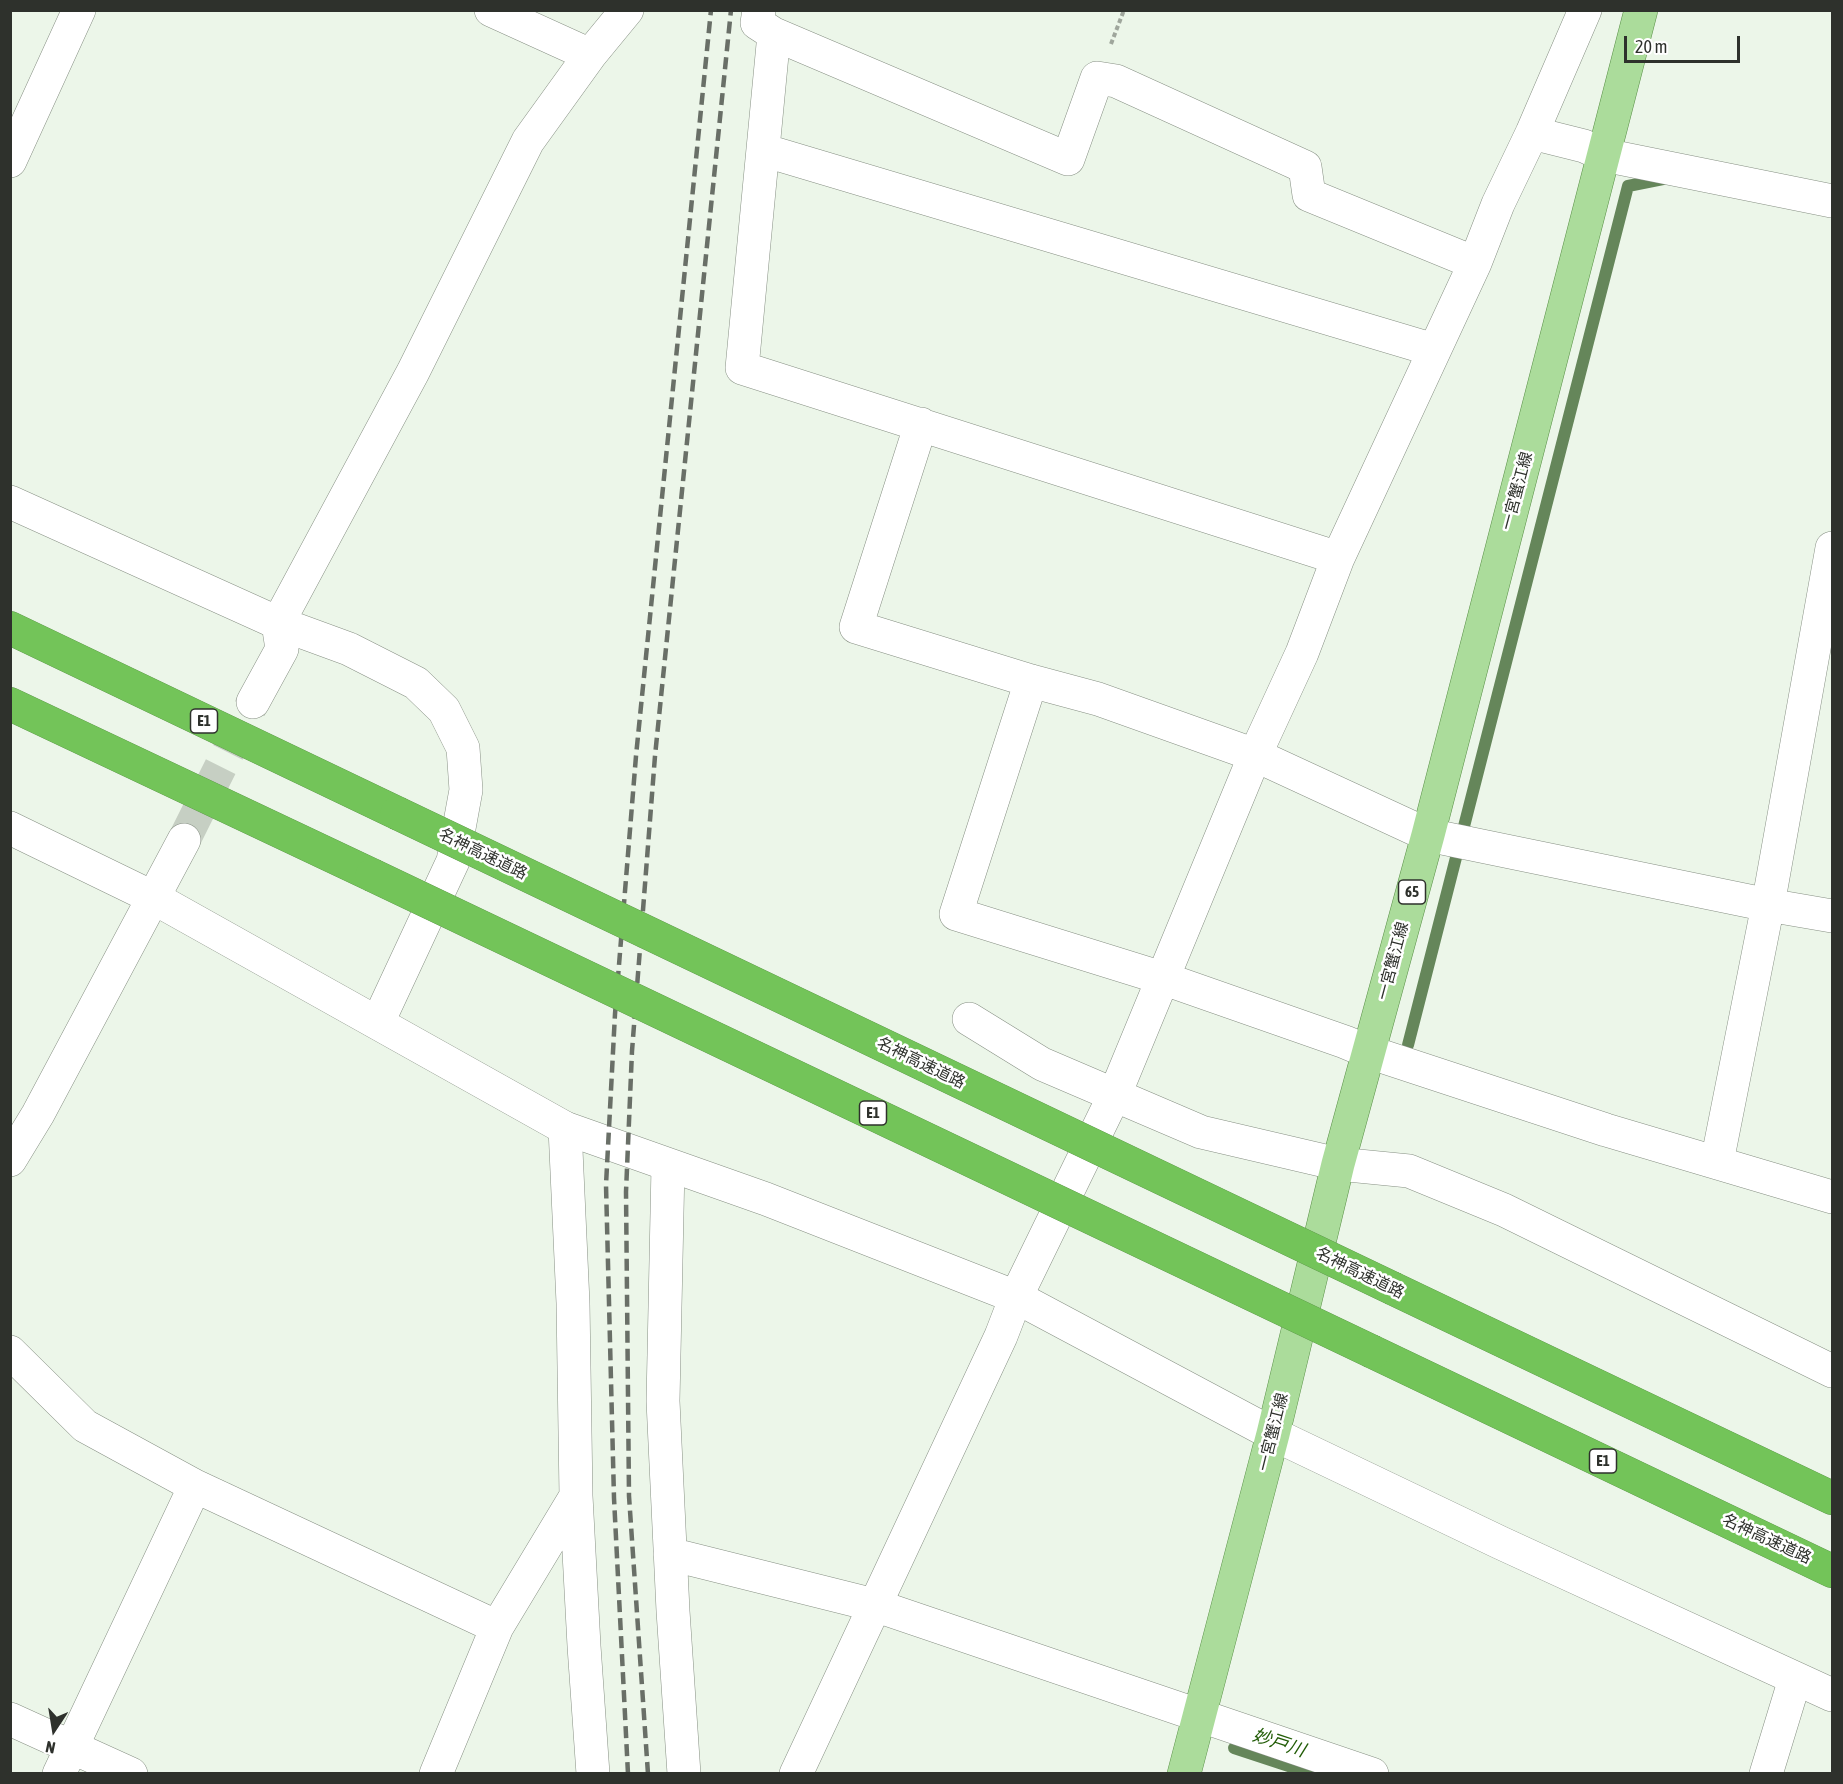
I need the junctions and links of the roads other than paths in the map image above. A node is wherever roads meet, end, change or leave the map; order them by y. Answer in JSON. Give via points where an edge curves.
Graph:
{"nodes":[{"id":1,"x":79,"y":10,"type":"edge"},
{"id":2,"x":492,"y":10,"type":"edge"},
{"id":3,"x":627,"y":10,"type":"edge"},
{"id":4,"x":1585,"y":10,"type":"edge"},
{"id":5,"x":1641,"y":10,"type":"edge"},
{"id":6,"x":766,"y":22,"type":"edge"},
{"id":7,"x":590,"y":55,"type":"junction"},
{"id":8,"x":1532,"y":132,"type":"junction"},
{"id":9,"x":763,"y":150,"type":"junction"},
{"id":10,"x":1604,"y":155,"type":"junction"},
{"id":11,"x":10,"y":161,"type":"edge"},
{"id":12,"x":1833,"y":201,"type":"edge"},
{"id":13,"x":1475,"y":263,"type":"junction"},
{"id":14,"x":1434,"y":350,"type":"junction"},
{"id":15,"x":921,"y":424,"type":"junction"},
{"id":16,"x":10,"y":502,"type":"edge"},
{"id":17,"x":1833,"y":548,"type":"edge"},
{"id":18,"x":1338,"y":558,"type":"junction"},
{"id":19,"x":278,"y":623,"type":"junction"},
{"id":20,"x":10,"y":628,"type":"edge"},
{"id":21,"x":1031,"y":681,"type":"junction"},
{"id":22,"x":253,"y":702,"type":"tunnel mouth"},
{"id":23,"x":10,"y":704,"type":"edge"},
{"id":24,"x":1255,"y":755,"type":"junction"},
{"id":25,"x":10,"y":828,"type":"edge"},
{"id":26,"x":184,"y":840,"type":"tunnel mouth"},
{"id":27,"x":1450,"y":840,"type":"junction"},
{"id":28,"x":154,"y":898,"type":"junction"},
{"id":29,"x":1768,"y":904,"type":"junction"},
{"id":30,"x":1833,"y":916,"type":"edge"},
{"id":31,"x":1162,"y":978,"type":"junction"},
{"id":32,"x":969,"y":1019,"type":"dead end"},
{"id":33,"x":378,"y":1022,"type":"junction"},
{"id":34,"x":1369,"y":1052,"type":"junction"},
{"id":35,"x":1115,"y":1094,"type":"junction"},
{"id":36,"x":565,"y":1128,"type":"junction"},
{"id":37,"x":10,"y":1160,"type":"edge"},
{"id":38,"x":1717,"y":1162,"type":"junction"},
{"id":39,"x":1338,"y":1164,"type":"junction"},
{"id":40,"x":668,"y":1166,"type":"junction"},
{"id":41,"x":1833,"y":1197,"type":"edge"},
{"id":42,"x":1016,"y":1297,"type":"junction"},
{"id":43,"x":10,"y":1352,"type":"edge"},
{"id":44,"x":1833,"y":1371,"type":"edge"},
{"id":45,"x":1274,"y":1434,"type":"junction"},
{"id":46,"x":195,"y":1486,"type":"junction"},
{"id":47,"x":576,"y":1496,"type":"junction"},
{"id":48,"x":1833,"y":1498,"type":"edge"},
{"id":49,"x":670,"y":1554,"type":"junction"},
{"id":50,"x":1833,"y":1571,"type":"edge"},
{"id":51,"x":874,"y":1605,"type":"junction"},
{"id":52,"x":497,"y":1627,"type":"junction"},
{"id":53,"x":1795,"y":1679,"type":"junction"},
{"id":54,"x":1833,"y":1695,"type":"edge"},
{"id":55,"x":1199,"y":1714,"type":"junction"},
{"id":56,"x":10,"y":1719,"type":"edge"},
{"id":57,"x":66,"y":1760,"type":"edge"},
{"id":58,"x":131,"y":1773,"type":"edge"},
{"id":59,"x":436,"y":1773,"type":"edge"},
{"id":60,"x":593,"y":1773,"type":"edge"},
{"id":61,"x":684,"y":1773,"type":"edge"},
{"id":62,"x":796,"y":1773,"type":"edge"},
{"id":63,"x":1184,"y":1773,"type":"edge"},
{"id":64,"x":1372,"y":1773,"type":"edge"},
{"id":65,"x":1766,"y":1773,"type":"edge"}],
"edges":[{"from":1,"to":11,"type":"street"},
{"from":2,"to":7,"type":"street"},
{"from":3,"to":7,"type":"street"},
{"from":4,"to":8,"type":"street"},
{"from":5,"to":10,"type":"main road","name":"一宮蟹江線","number":"65"},
{"from":6,"to":9,"type":"street"},
{"from":6,"to":13,"type":"street","via":[[1068,159],[1097,78],[1116,81],[1305,167],[1309,195]]},
{"from":7,"to":19,"type":"street","via":[[528,141],[413,372]]},
{"from":8,"to":10,"type":"street"},
{"from":8,"to":13,"type":"street"},
{"from":9,"to":14,"type":"street"},
{"from":9,"to":15,"type":"street","via":[[742,368]]},
{"from":10,"to":12,"type":"street"},
{"from":10,"to":27,"type":"main road","name":"一宮蟹江線","number":"65"},
{"from":13,"to":14,"type":"street"},
{"from":14,"to":18,"type":"street"},
{"from":15,"to":18,"type":"street"},
{"from":15,"to":21,"type":"street","via":[[856,627]]},
{"from":16,"to":19,"type":"street"},
{"from":17,"to":29,"type":"street"},
{"from":18,"to":24,"type":"street","via":[[1302,653]]},
{"from":19,"to":22,"type":"street","via":[[282,649]]},
{"from":19,"to":33,"type":"street","via":[[350,649],[417,683],[444,710],[463,748],[466,790],[453,861]]},
{"from":20,"to":48,"type":"highway","name":"名神高速道路","number":"E1","bridge":true},
{"from":21,"to":24,"type":"street","via":[[1098,699]]},
{"from":21,"to":31,"type":"street","via":[[956,914]]},
{"from":23,"to":50,"type":"highway","name":"名神高速道路","number":"E1","bridge":true},
{"from":24,"to":27,"type":"street"},
{"from":24,"to":31,"type":"street"},
{"from":25,"to":28,"type":"street"},
{"from":26,"to":28,"type":"street"},
{"from":27,"to":29,"type":"street"},
{"from":27,"to":34,"type":"main road","name":"一宮蟹江線","number":"65"},
{"from":28,"to":33,"type":"street"},
{"from":28,"to":37,"type":"street"},
{"from":29,"to":30,"type":"street"},
{"from":29,"to":38,"type":"street"},
{"from":31,"to":34,"type":"street"},
{"from":31,"to":35,"type":"street"},
{"from":32,"to":35,"type":"street","via":[[1042,1064]]},
{"from":33,"to":36,"type":"street"},
{"from":34,"to":38,"type":"street"},
{"from":34,"to":39,"type":"main road","name":"一宮蟹江線","number":"65"},
{"from":35,"to":39,"type":"street","via":[[1201,1132]]},
{"from":35,"to":42,"type":"street"},
{"from":36,"to":40,"type":"street"},
{"from":36,"to":47,"type":"street"},
{"from":38,"to":41,"type":"street"},
{"from":39,"to":44,"type":"street","via":[[1409,1171],[1504,1210]]},
{"from":39,"to":45,"type":"main road","name":"一宮蟹江線","number":"65"},
{"from":40,"to":42,"type":"street","via":[[766,1199]]},
{"from":40,"to":49,"type":"street","via":[[663,1401]]},
{"from":42,"to":45,"type":"street"},
{"from":42,"to":51,"type":"street"},
{"from":43,"to":46,"type":"street","via":[[85,1426]]},
{"from":45,"to":53,"type":"street"},
{"from":45,"to":55,"type":"main road","name":"一宮蟹江線","number":"65"},
{"from":46,"to":52,"type":"street"},
{"from":46,"to":57,"type":"street"},
{"from":47,"to":52,"type":"street"},
{"from":47,"to":60,"type":"street"},
{"from":49,"to":51,"type":"street"},
{"from":49,"to":61,"type":"street"},
{"from":51,"to":55,"type":"street"},
{"from":51,"to":62,"type":"street"},
{"from":52,"to":59,"type":"street"},
{"from":53,"to":54,"type":"street"},
{"from":53,"to":65,"type":"street"},
{"from":55,"to":63,"type":"main road","name":"一宮蟹江線","number":"65"},
{"from":55,"to":64,"type":"street"},
{"from":56,"to":57,"type":"street"},
{"from":57,"to":58,"type":"street"}]}
